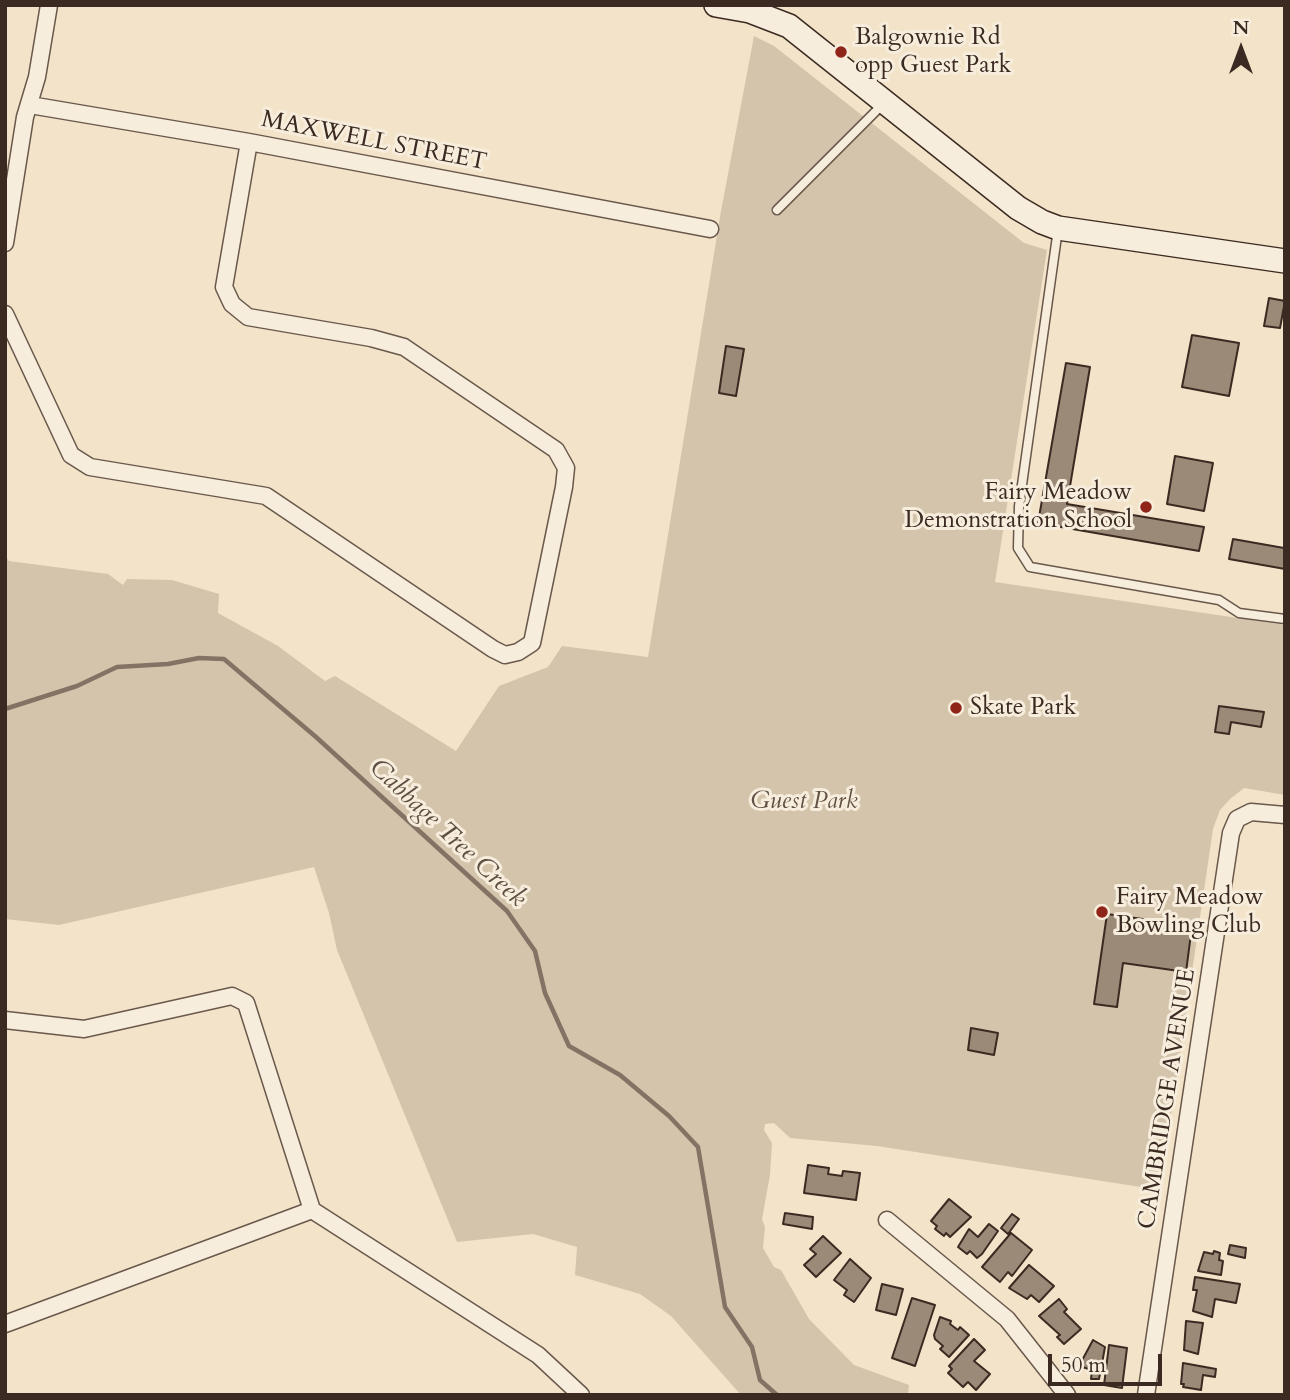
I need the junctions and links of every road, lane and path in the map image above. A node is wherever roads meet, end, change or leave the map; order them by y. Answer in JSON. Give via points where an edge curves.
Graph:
{"nodes":[{"id":1,"x":50,"y":5,"type":"edge"},
{"id":2,"x":716,"y":5,"type":"edge"},
{"id":3,"x":884,"y":103,"type":"junction"},
{"id":4,"x":30,"y":105,"type":"junction"},
{"id":5,"x":249,"y":142,"type":"junction"},
{"id":6,"x":10,"y":189,"type":"edge"},
{"id":7,"x":778,"y":210,"type":"dead end"},
{"id":8,"x":1058,"y":228,"type":"junction"},
{"id":9,"x":710,"y":229,"type":"dead end"},
{"id":10,"x":5,"y":243,"type":"edge"},
{"id":11,"x":1285,"y":261,"type":"edge"},
{"id":12,"x":5,"y":314,"type":"edge"},
{"id":13,"x":1285,"y":619,"type":"edge"},
{"id":14,"x":1285,"y":815,"type":"edge"},
{"id":15,"x":5,"y":1020,"type":"edge"},
{"id":16,"x":312,"y":1210,"type":"junction"},
{"id":17,"x":887,"y":1220,"type":"dead end"},
{"id":18,"x":5,"y":1324,"type":"edge"},
{"id":19,"x":581,"y":1395,"type":"edge"},
{"id":20,"x":1067,"y":1395,"type":"edge"},
{"id":21,"x":1146,"y":1395,"type":"edge"}],
"edges":[{"from":1,"to":4,"type":"street"},
{"from":2,"to":3,"type":"main road","via":[[750,11],[789,26]]},
{"from":3,"to":7,"type":"lane"},
{"from":3,"to":8,"type":"main road","via":[[1018,208]]},
{"from":4,"to":5,"type":"street","name":"MAXWELL STREET"},
{"from":4,"to":6,"type":"street"},
{"from":5,"to":9,"type":"street","name":"MAXWELL STREET"},
{"from":5,"to":12,"type":"street","via":[[224,286],[232,304],[248,317],[404,347],[556,450],[566,468],[564,487],[531,643],[518,652],[505,654],[493,649],[266,496],[90,467],[71,455]]},
{"from":6,"to":10,"type":"street"},
{"from":8,"to":11,"type":"main road"},
{"from":8,"to":13,"type":"lane","via":[[1019,506],[1018,548],[1030,567],[1219,600],[1239,613]]},
{"from":14,"to":21,"type":"street","name":"CAMBRIDGE AVENUE","via":[[1251,812],[1237,819],[1231,833]]},
{"from":15,"to":16,"type":"street","via":[[84,1029],[232,996],[246,1003]]},
{"from":16,"to":18,"type":"street"},
{"from":16,"to":19,"type":"street","via":[[538,1355]]},
{"from":17,"to":20,"type":"street","via":[[1007,1319]]}]}
